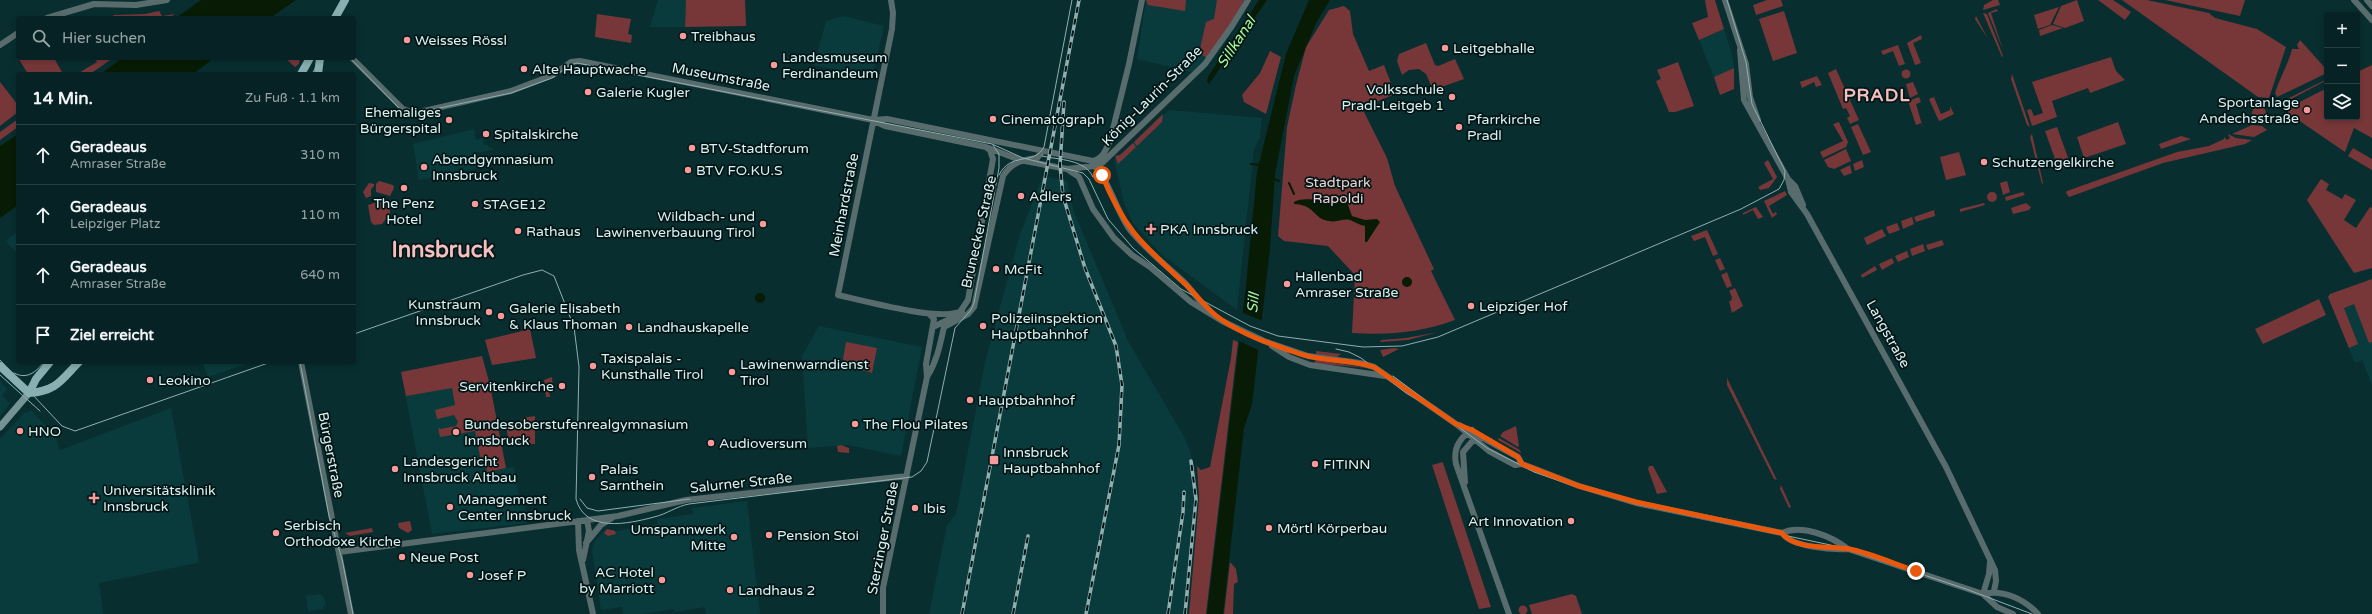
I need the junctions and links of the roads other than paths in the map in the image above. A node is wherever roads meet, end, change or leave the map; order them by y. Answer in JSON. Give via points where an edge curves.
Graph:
{"nodes":[{"id":1,"x":167,"y":0,"type":"edge"},
{"id":2,"x":345,"y":0,"type":"edge"},
{"id":3,"x":891,"y":0,"type":"edge"},
{"id":4,"x":1142,"y":0,"type":"edge"},
{"id":5,"x":1248,"y":0,"type":"edge"},
{"id":6,"x":1725,"y":0,"type":"edge"},
{"id":7,"x":2354,"y":0,"type":"edge"},
{"id":8,"x":2367,"y":0,"type":"edge"},
{"id":9,"x":2372,"y":6,"type":"edge"},
{"id":10,"x":52,"y":16,"type":"edge"},
{"id":11,"x":336,"y":16,"type":"edge"},
{"id":12,"x":2372,"y":20,"type":"edge"},
{"id":13,"x":16,"y":34,"type":"edge"},
{"id":14,"x":0,"y":44,"type":"edge"},
{"id":15,"x":1740,"y":50,"type":"junction"},
{"id":16,"x":309,"y":60,"type":"edge"},
{"id":17,"x":320,"y":60,"type":"edge"},
{"id":18,"x":354,"y":60,"type":"edge"},
{"id":19,"x":302,"y":72,"type":"edge"},
{"id":20,"x":318,"y":72,"type":"edge"},
{"id":21,"x":873,"y":120,"type":"junction"},
{"id":22,"x":1760,"y":127,"type":"junction"},
{"id":23,"x":986,"y":147,"type":"junction"},
{"id":24,"x":1021,"y":147,"type":"junction"},
{"id":25,"x":999,"y":151,"type":"junction"},
{"id":26,"x":1042,"y":152,"type":"junction"},
{"id":27,"x":993,"y":159,"type":"junction"},
{"id":28,"x":1020,"y":160,"type":"junction"},
{"id":29,"x":1098,"y":163,"type":"junction"},
{"id":30,"x":1067,"y":170,"type":"junction"},
{"id":31,"x":965,"y":312,"type":"junction"},
{"id":32,"x":932,"y":314,"type":"junction"},
{"id":33,"x":1222,"y":321,"type":"junction"},
{"id":34,"x":943,"y":324,"type":"junction"},
{"id":35,"x":933,"y":327,"type":"junction"},
{"id":36,"x":1264,"y":341,"type":"junction"},
{"id":37,"x":48,"y":364,"type":"edge"},
{"id":38,"x":77,"y":364,"type":"edge"},
{"id":39,"x":301,"y":364,"type":"edge"},
{"id":40,"x":0,"y":366,"type":"edge"},
{"id":41,"x":927,"y":377,"type":"junction"},
{"id":42,"x":1390,"y":379,"type":"junction"},
{"id":43,"x":29,"y":393,"type":"junction"},
{"id":44,"x":1456,"y":424,"type":"junction"},
{"id":45,"x":0,"y":427,"type":"edge"},
{"id":46,"x":1472,"y":430,"type":"junction"},
{"id":47,"x":1466,"y":434,"type":"junction"},
{"id":48,"x":1480,"y":435,"type":"junction"},
{"id":49,"x":1473,"y":439,"type":"junction"},
{"id":50,"x":1522,"y":464,"type":"junction"},
{"id":51,"x":907,"y":476,"type":"junction"},
{"id":52,"x":1466,"y":491,"type":"junction"},
{"id":53,"x":618,"y":516,"type":"junction"},
{"id":54,"x":587,"y":520,"type":"junction"},
{"id":55,"x":578,"y":521,"type":"junction"},
{"id":56,"x":1782,"y":533,"type":"junction"},
{"id":57,"x":586,"y":543,"type":"junction"},
{"id":58,"x":1848,"y":548,"type":"junction"},
{"id":59,"x":339,"y":552,"type":"junction"},
{"id":60,"x":1990,"y":558,"type":"junction"},
{"id":61,"x":582,"y":562,"type":"junction"},
{"id":62,"x":1994,"y":591,"type":"junction"},
{"id":63,"x":1983,"y":594,"type":"junction"},
{"id":64,"x":351,"y":614,"type":"edge"},
{"id":65,"x":593,"y":614,"type":"edge"},
{"id":66,"x":883,"y":614,"type":"edge"},
{"id":67,"x":1509,"y":614,"type":"edge"},
{"id":68,"x":2013,"y":614,"type":"edge"},
{"id":69,"x":2038,"y":614,"type":"edge"}],
"edges":[{"from":1,"to":10,"type":"street","via":[[136,5],[94,4]]},
{"from":2,"to":11,"type":"main road"},
{"from":3,"to":21,"type":"street","name":"Meinhardstraße","via":[[893,25]]},
{"from":4,"to":29,"type":"street","via":[[1110,140]]},
{"from":5,"to":29,"type":"street","name":"König-Laurin-Straße","via":[[1205,64]]},
{"from":6,"to":15,"type":"street"},
{"from":7,"to":12,"type":"street"},
{"from":8,"to":9,"type":"street"},
{"from":13,"to":14,"type":"street"},
{"from":15,"to":22,"type":"street","name":"Langstraße","via":[[1748,71],[1749,92]]},
{"from":15,"to":22,"type":"street","name":"Langstraße","via":[[1742,94]]},
{"from":16,"to":19,"type":"main road"},
{"from":17,"to":20,"type":"main road"},
{"from":18,"to":21,"type":"street","name":"Museumstraße","via":[[408,112],[415,113],[501,94],[548,78],[571,62],[588,62]]},
{"from":21,"to":23,"type":"street","name":"Museumstraße","via":[[885,126]]},
{"from":21,"to":24,"type":"street","name":"Museumstraße","via":[[887,119]]},
{"from":21,"to":32,"type":"street","name":"Meinhardstraße","via":[[838,295]]},
{"from":22,"to":60,"type":"street","name":"Langstraße","via":[[1788,179],[1797,189],[1807,214],[1946,467]]},
{"from":23,"to":25,"type":"street","name":"Museumstraße"},
{"from":23,"to":27,"type":"street","name":"Brunecker Straße"},
{"from":24,"to":25,"type":"street","name":"Museumstraße"},
{"from":24,"to":26,"type":"street","name":"Museumstraße"},
{"from":25,"to":27,"type":"street","name":"Brunecker Straße"},
{"from":25,"to":28,"type":"street","name":"Museumstraße"},
{"from":26,"to":28,"type":"street","via":[[1038,158]]},
{"from":26,"to":29,"type":"street","name":"Museumstraße"},
{"from":27,"to":31,"type":"street","name":"Brunecker Straße"},
{"from":28,"to":30,"type":"street","name":"Museumstraße"},
{"from":28,"to":31,"type":"street","name":"Brunecker Straße","via":[[1008,168],[1001,180],[974,307]]},
{"from":29,"to":30,"type":"street","name":"Museumstraße"},
{"from":29,"to":33,"type":"street","via":[[1117,210],[1130,230]]},
{"from":30,"to":33,"type":"street","via":[[1079,177],[1092,208],[1126,250],[1191,302]]},
{"from":31,"to":32,"type":"street","via":[[951,315]]},
{"from":31,"to":34,"type":"street"},
{"from":32,"to":34,"type":"street"},
{"from":32,"to":35,"type":"street"},
{"from":33,"to":36,"type":"street"},
{"from":34,"to":35,"type":"street"},
{"from":34,"to":41,"type":"street","via":[[937,358]]},
{"from":35,"to":41,"type":"street","via":[[926,364]]},
{"from":36,"to":42,"type":"street","via":[[1299,361]]},
{"from":36,"to":42,"type":"street","via":[[1300,354],[1374,367]]},
{"from":37,"to":43,"type":"main road"},
{"from":38,"to":43,"type":"main road","via":[[46,392]]},
{"from":39,"to":59,"type":"street","name":"Bürgerstraße"},
{"from":40,"to":43,"type":"main road"},
{"from":41,"to":51,"type":"street","name":"Sterzinger Straße"},
{"from":42,"to":44,"type":"street"},
{"from":43,"to":45,"type":"main road"},
{"from":44,"to":46,"type":"street"},
{"from":44,"to":47,"type":"street"},
{"from":46,"to":47,"type":"street"},
{"from":46,"to":48,"type":"street"},
{"from":47,"to":49,"type":"street"},
{"from":47,"to":52,"type":"street","via":[[1458,441],[1455,459]]},
{"from":48,"to":49,"type":"street"},
{"from":48,"to":50,"type":"street","via":[[1518,457]]},
{"from":49,"to":50,"type":"street","via":[[1511,463]]},
{"from":49,"to":52,"type":"street","via":[[1463,455]]},
{"from":50,"to":56,"type":"street","via":[[1579,486],[1629,501]]},
{"from":51,"to":53,"type":"street","name":"Salurner Straße","via":[[686,500]]},
{"from":51,"to":66,"type":"street","name":"Sterzinger Straße","via":[[883,588]]},
{"from":52,"to":67,"type":"street"},
{"from":53,"to":54,"type":"street","name":"Salurner Straße"},
{"from":53,"to":57,"type":"street","via":[[603,524]]},
{"from":54,"to":55,"type":"street","name":"Salurner Straße"},
{"from":54,"to":57,"type":"street","via":[[589,531]]},
{"from":55,"to":59,"type":"street","name":"Salurner Straße"},
{"from":55,"to":61,"type":"street"},
{"from":56,"to":58,"type":"street","via":[[1790,541],[1821,547]]},
{"from":56,"to":58,"type":"street","via":[[1792,529],[1803,531],[1838,542]]},
{"from":57,"to":61,"type":"street"},
{"from":58,"to":63,"type":"street"},
{"from":59,"to":64,"type":"street","name":"Bürgerstraße"},
{"from":60,"to":62,"type":"street","name":"Langstraße","via":[[1996,573]]},
{"from":60,"to":63,"type":"street","via":[[1989,574]]},
{"from":61,"to":65,"type":"street"},
{"from":62,"to":63,"type":"street"},
{"from":62,"to":69,"type":"street","via":[[2026,603]]},
{"from":63,"to":68,"type":"street","via":[[1997,607]]}]}
